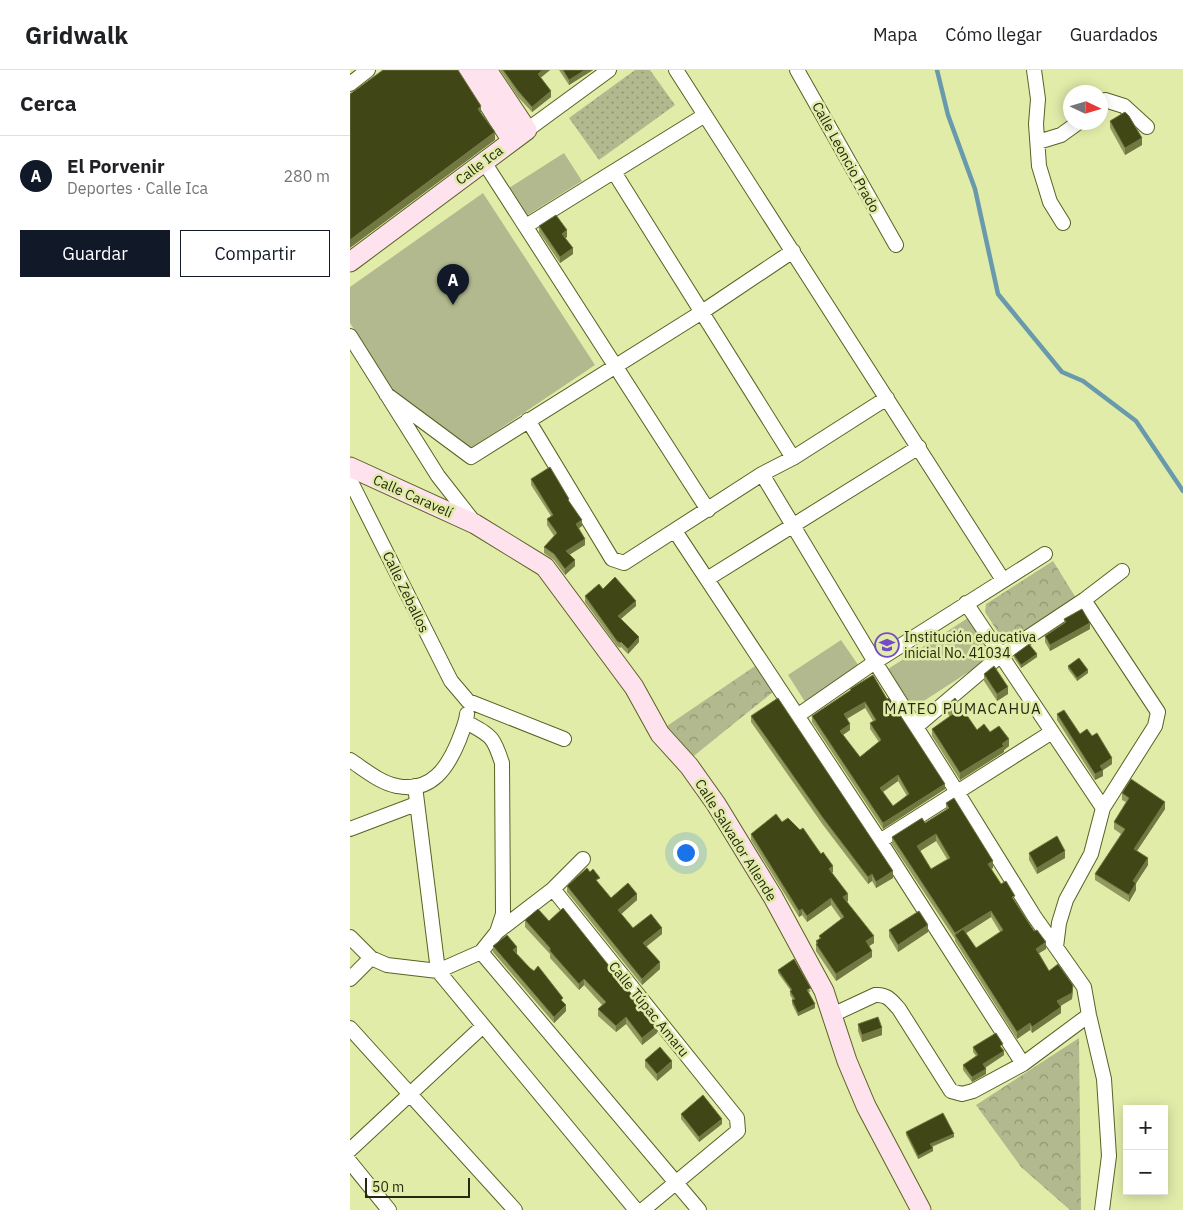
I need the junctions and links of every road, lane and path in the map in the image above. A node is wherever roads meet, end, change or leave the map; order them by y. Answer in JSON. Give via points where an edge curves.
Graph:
{"nodes":[{"id":1,"x":368,"y":70,"type":"edge"},
{"id":2,"x":467,"y":70,"type":"edge"},
{"id":3,"x":487,"y":70,"type":"edge"},
{"id":4,"x":609,"y":70,"type":"edge"},
{"id":5,"x":676,"y":70,"type":"edge"},
{"id":6,"x":797,"y":70,"type":"edge"},
{"id":7,"x":1034,"y":70,"type":"edge"},
{"id":8,"x":350,"y":84,"type":"edge"},
{"id":9,"x":1108,"y":101,"type":"edge"},
{"id":10,"x":705,"y":115,"type":"junction"},
{"id":11,"x":1147,"y":126,"type":"dead end"},
{"id":12,"x":1068,"y":130,"type":"edge"},
{"id":13,"x":519,"y":135,"type":"junction"},
{"id":14,"x":1038,"y":142,"type":"junction"},
{"id":15,"x":484,"y":162,"type":"junction"},
{"id":16,"x":614,"y":172,"type":"junction"},
{"id":17,"x":1063,"y":223,"type":"dead end"},
{"id":18,"x":526,"y":226,"type":"junction"},
{"id":19,"x":896,"y":245,"type":"dead end"},
{"id":20,"x":793,"y":251,"type":"junction"},
{"id":21,"x":350,"y":262,"type":"edge"},
{"id":22,"x":702,"y":312,"type":"junction"},
{"id":23,"x":350,"y":336,"type":"edge"},
{"id":24,"x":615,"y":366,"type":"junction"},
{"id":25,"x":386,"y":394,"type":"junction"},
{"id":26,"x":887,"y":398,"type":"junction"},
{"id":27,"x":528,"y":420,"type":"junction"},
{"id":28,"x":918,"y":447,"type":"junction"},
{"id":29,"x":793,"y":458,"type":"junction"},
{"id":30,"x":350,"y":467,"type":"edge"},
{"id":31,"x":762,"y":474,"type":"junction"},
{"id":32,"x":350,"y":480,"type":"edge"},
{"id":33,"x":708,"y":510,"type":"junction"},
{"id":34,"x":475,"y":524,"type":"junction"},
{"id":35,"x":793,"y":525,"type":"junction"},
{"id":36,"x":675,"y":531,"type":"junction"},
{"id":37,"x":1045,"y":554,"type":"dead end"},
{"id":38,"x":1122,"y":571,"type":"dead end"},
{"id":39,"x":707,"y":579,"type":"junction"},
{"id":40,"x":1004,"y":580,"type":"junction"},
{"id":41,"x":1084,"y":600,"type":"junction"},
{"id":42,"x":966,"y":603,"type":"junction"},
{"id":43,"x":1001,"y":655,"type":"junction"},
{"id":44,"x":875,"y":662,"type":"junction"},
{"id":45,"x":468,"y":701,"type":"junction"},
{"id":46,"x":797,"y":716,"type":"junction"},
{"id":47,"x":466,"y":722,"type":"junction"},
{"id":48,"x":916,"y":727,"type":"junction"},
{"id":49,"x":1052,"y":732,"type":"junction"},
{"id":50,"x":564,"y":739,"type":"dead end"},
{"id":51,"x":350,"y":760,"type":"edge"},
{"id":52,"x":416,"y":786,"type":"junction"},
{"id":53,"x":956,"y":792,"type":"junction"},
{"id":54,"x":416,"y":804,"type":"junction"},
{"id":55,"x":1103,"y":808,"type":"junction"},
{"id":56,"x":350,"y":829,"type":"edge"},
{"id":57,"x":880,"y":842,"type":"junction"},
{"id":58,"x":583,"y":858,"type":"dead end"},
{"id":59,"x":553,"y":889,"type":"junction"},
{"id":60,"x":497,"y":932,"type":"junction"},
{"id":61,"x":350,"y":937,"type":"edge"},
{"id":62,"x":1056,"y":947,"type":"junction"},
{"id":63,"x":481,"y":952,"type":"junction"},
{"id":64,"x":371,"y":958,"type":"junction"},
{"id":65,"x":438,"y":971,"type":"junction"},
{"id":66,"x":350,"y":979,"type":"edge"},
{"id":67,"x":832,"y":1015,"type":"junction"},
{"id":68,"x":1089,"y":1015,"type":"junction"},
{"id":69,"x":483,"y":1026,"type":"junction"},
{"id":70,"x":350,"y":1028,"type":"edge"},
{"id":71,"x":1023,"y":1064,"type":"junction"},
{"id":72,"x":410,"y":1094,"type":"junction"},
{"id":73,"x":350,"y":1150,"type":"edge"},
{"id":74,"x":350,"y":1162,"type":"edge"},
{"id":75,"x":676,"y":1182,"type":"junction"},
{"id":76,"x":389,"y":1210,"type":"edge"},
{"id":77,"x":515,"y":1210,"type":"edge"},
{"id":78,"x":636,"y":1210,"type":"edge"},
{"id":79,"x":643,"y":1210,"type":"edge"},
{"id":80,"x":699,"y":1210,"type":"edge"},
{"id":81,"x":921,"y":1210,"type":"edge"},
{"id":82,"x":1102,"y":1210,"type":"edge"}],
"edges":[{"from":1,"to":8,"type":"street"},
{"from":2,"to":13,"type":"street"},
{"from":3,"to":13,"type":"street"},
{"from":4,"to":13,"type":"street","name":"Calle Ica"},
{"from":5,"to":10,"type":"street"},
{"from":6,"to":19,"type":"street","name":"Calle Leoncio Prado"},
{"from":7,"to":14,"type":"street"},
{"from":9,"to":11,"type":"street","via":[[1124,106]]},
{"from":10,"to":16,"type":"street"},
{"from":10,"to":20,"type":"street"},
{"from":12,"to":14,"type":"street"},
{"from":13,"to":15,"type":"street","name":"Calle Ica"},
{"from":14,"to":17,"type":"street","via":[[1039,166],[1050,202]]},
{"from":15,"to":18,"type":"street"},
{"from":15,"to":21,"type":"street","name":"Calle Ica"},
{"from":16,"to":18,"type":"street"},
{"from":16,"to":22,"type":"street"},
{"from":18,"to":24,"type":"street"},
{"from":20,"to":22,"type":"street"},
{"from":20,"to":26,"type":"street"},
{"from":22,"to":24,"type":"street"},
{"from":22,"to":29,"type":"street"},
{"from":23,"to":25,"type":"street"},
{"from":24,"to":27,"type":"street"},
{"from":24,"to":33,"type":"street"},
{"from":25,"to":27,"type":"street","via":[[471,456]]},
{"from":25,"to":34,"type":"street","via":[[438,476]]},
{"from":26,"to":28,"type":"street"},
{"from":26,"to":29,"type":"street"},
{"from":27,"to":36,"type":"street","via":[[612,559],[624,563]]},
{"from":28,"to":35,"type":"street"},
{"from":28,"to":40,"type":"street"},
{"from":29,"to":31,"type":"street"},
{"from":30,"to":34,"type":"street","name":"Calle Caravelí"},
{"from":31,"to":33,"type":"street"},
{"from":31,"to":35,"type":"street"},
{"from":32,"to":45,"type":"street","name":"Calle Zeballos","via":[[437,655],[451,681]]},
{"from":33,"to":36,"type":"street"},
{"from":34,"to":67,"type":"street","name":"Calle Salvador Allende","via":[[545,567],[634,687],[660,734],[689,766],[716,804],[773,897],[824,991]]},
{"from":35,"to":39,"type":"street"},
{"from":35,"to":44,"type":"street"},
{"from":36,"to":39,"type":"street"},
{"from":37,"to":40,"type":"street"},
{"from":38,"to":41,"type":"street"},
{"from":39,"to":46,"type":"street"},
{"from":40,"to":42,"type":"street"},
{"from":41,"to":43,"type":"street"},
{"from":41,"to":55,"type":"street","via":[[1158,712],[1155,726]]},
{"from":42,"to":43,"type":"street"},
{"from":42,"to":44,"type":"street"},
{"from":43,"to":48,"type":"street"},
{"from":43,"to":49,"type":"street"},
{"from":44,"to":46,"type":"street"},
{"from":44,"to":48,"type":"street"},
{"from":45,"to":47,"type":"street"},
{"from":45,"to":50,"type":"street"},
{"from":46,"to":57,"type":"street"},
{"from":47,"to":52,"type":"street","via":[[444,771]]},
{"from":47,"to":60,"type":"street","via":[[496,743],[502,763],[503,914]]},
{"from":48,"to":53,"type":"street"},
{"from":49,"to":53,"type":"street"},
{"from":49,"to":55,"type":"street"},
{"from":51,"to":52,"type":"street","via":[[397,786]]},
{"from":52,"to":54,"type":"street"},
{"from":53,"to":57,"type":"street"},
{"from":53,"to":62,"type":"street"},
{"from":54,"to":56,"type":"street"},
{"from":54,"to":65,"type":"street"},
{"from":55,"to":62,"type":"street","via":[[1092,854],[1066,900]]},
{"from":57,"to":71,"type":"street"},
{"from":58,"to":59,"type":"street"},
{"from":59,"to":60,"type":"street"},
{"from":59,"to":75,"type":"street","name":"Calle Túpac Amaru","via":[[738,1118],[738,1131]]},
{"from":60,"to":63,"type":"street"},
{"from":61,"to":64,"type":"street"},
{"from":62,"to":68,"type":"street","via":[[1084,988]]},
{"from":63,"to":65,"type":"street"},
{"from":63,"to":75,"type":"street"},
{"from":64,"to":65,"type":"street","via":[[387,965]]},
{"from":64,"to":66,"type":"street"},
{"from":65,"to":69,"type":"street"},
{"from":67,"to":71,"type":"street","via":[[875,995],[889,997],[951,1091],[962,1094],[974,1091]]},
{"from":67,"to":81,"type":"street","name":"Calle Salvador Allende","via":[[866,1106]]},
{"from":68,"to":71,"type":"street"},
{"from":68,"to":82,"type":"street","via":[[1104,1079],[1109,1156]]},
{"from":69,"to":72,"type":"street"},
{"from":69,"to":78,"type":"street"},
{"from":70,"to":72,"type":"street"},
{"from":72,"to":73,"type":"street"},
{"from":72,"to":77,"type":"street"},
{"from":74,"to":76,"type":"street"},
{"from":75,"to":79,"type":"street"},
{"from":75,"to":80,"type":"street"}]}
